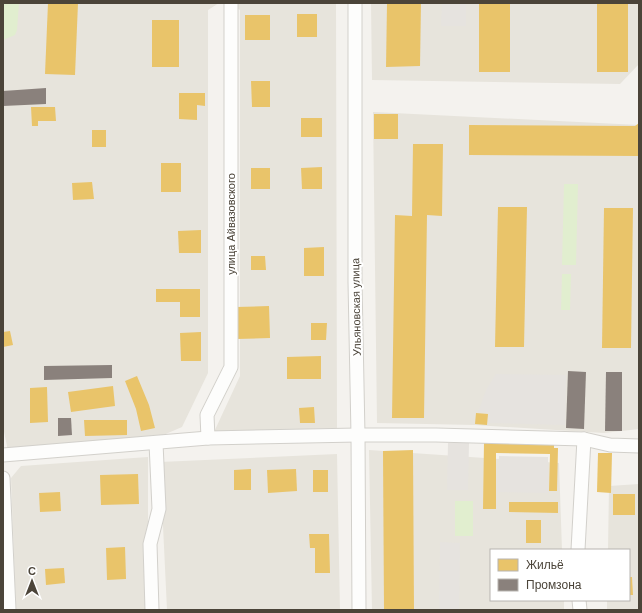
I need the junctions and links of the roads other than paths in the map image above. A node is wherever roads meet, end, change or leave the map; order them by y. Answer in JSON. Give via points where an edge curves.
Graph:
{"nodes":[{"id":1,"x":231,"y":3,"type":"edge"},
{"id":2,"x":355,"y":3,"type":"edge"},
{"id":3,"x":358,"y":435,"type":"junction"},
{"id":4,"x":208,"y":438,"type":"junction"},
{"id":5,"x":584,"y":439,"type":"junction"},
{"id":6,"x":156,"y":443,"type":"junction"},
{"id":7,"x":639,"y":446,"type":"edge"},
{"id":8,"x":3,"y":455,"type":"edge"},
{"id":9,"x":3,"y":478,"type":"edge"},
{"id":10,"x":578,"y":549,"type":"edge"},
{"id":11,"x":9,"y":610,"type":"edge"},
{"id":12,"x":152,"y":610,"type":"edge"},
{"id":13,"x":359,"y":610,"type":"edge"}],
"edges":[{"from":1,"to":4,"type":"street","name":"улица Айвазовского","via":[[231,367],[208,415]]},
{"from":2,"to":3,"type":"street","name":"Ульяновская улица"},
{"from":3,"to":4,"type":"street"},
{"from":3,"to":5,"type":"street","via":[[436,434]]},
{"from":3,"to":13,"type":"street","name":"Ульяновская улица"},
{"from":4,"to":6,"type":"street"},
{"from":5,"to":7,"type":"street","via":[[610,445]]},
{"from":5,"to":10,"type":"street"},
{"from":6,"to":8,"type":"street"},
{"from":6,"to":12,"type":"street","via":[[159,509],[150,544]]},
{"from":9,"to":11,"type":"street"}]}
